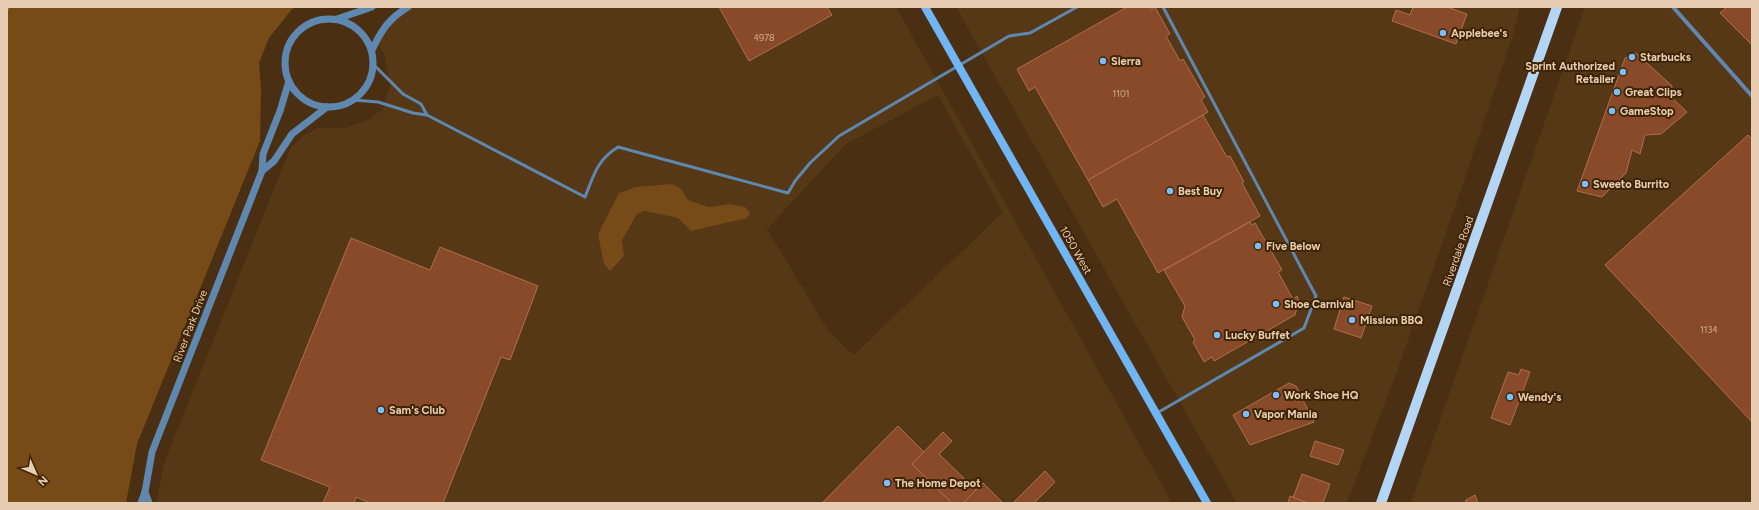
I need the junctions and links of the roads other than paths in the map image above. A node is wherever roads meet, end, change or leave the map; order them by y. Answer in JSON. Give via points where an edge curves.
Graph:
{"nodes":[{"id":1,"x":372,"y":7,"type":"edge"},
{"id":2,"x":408,"y":7,"type":"edge"},
{"id":3,"x":925,"y":7,"type":"edge"},
{"id":4,"x":1077,"y":7,"type":"edge"},
{"id":5,"x":1163,"y":7,"type":"edge"},
{"id":6,"x":1557,"y":7,"type":"edge"},
{"id":7,"x":1673,"y":7,"type":"edge"},
{"id":8,"x":336,"y":19,"type":"junction"},
{"id":9,"x":372,"y":50,"type":"junction"},
{"id":10,"x":373,"y":64,"type":"junction"},
{"id":11,"x":958,"y":66,"type":"junction"},
{"id":12,"x":288,"y":81,"type":"junction"},
{"id":13,"x":1752,"y":96,"type":"edge"},
{"id":14,"x":353,"y":100,"type":"junction"},
{"id":15,"x":327,"y":107,"type":"junction"},
{"id":16,"x":428,"y":114,"type":"junction"},
{"id":17,"x":262,"y":171,"type":"junction"},
{"id":18,"x":1157,"y":413,"type":"junction"},
{"id":19,"x":145,"y":492,"type":"junction"},
{"id":20,"x":141,"y":503,"type":"edge"},
{"id":21,"x":149,"y":503,"type":"edge"},
{"id":22,"x":1208,"y":503,"type":"edge"},
{"id":23,"x":1381,"y":503,"type":"edge"}],
"edges":[{"from":1,"to":8,"type":"street"},
{"from":2,"to":9,"type":"street","via":[[382,29]]},
{"from":3,"to":11,"type":"main road","name":"1050 West"},
{"from":4,"to":11,"type":"lane","via":[[1030,34],[1009,36]]},
{"from":5,"to":18,"type":"lane","via":[[1316,296],[1304,328]]},
{"from":6,"to":23,"type":"main road","name":"Riverdale Road"},
{"from":7,"to":13,"type":"street"},
{"from":8,"to":9,"type":"street","via":[[348,22],[358,30]]},
{"from":8,"to":12,"type":"street","via":[[322,19],[309,23],[298,31],[285,55]]},
{"from":9,"to":10,"type":"street"},
{"from":10,"to":14,"type":"street","via":[[368,85]]},
{"from":10,"to":16,"type":"lane","via":[[403,94],[422,104]]},
{"from":11,"to":16,"type":"lane","via":[[839,136],[810,163],[788,193],[618,147],[599,162],[585,197]]},
{"from":11,"to":18,"type":"main road","name":"1050 West"},
{"from":12,"to":15,"type":"street","via":[[304,100]]},
{"from":12,"to":17,"type":"street","name":"River Park Drive","via":[[263,154]]},
{"from":14,"to":15,"type":"street"},
{"from":14,"to":16,"type":"lane","via":[[378,102],[413,113]]},
{"from":15,"to":17,"type":"street","name":"River Park Drive","via":[[292,134],[274,161]]},
{"from":17,"to":19,"type":"street","name":"River Park Drive","via":[[152,452]]},
{"from":18,"to":22,"type":"main road","name":"1050 West"},
{"from":19,"to":20,"type":"street","name":"River Park Drive"},
{"from":19,"to":21,"type":"street","name":"River Park Drive"}]}
